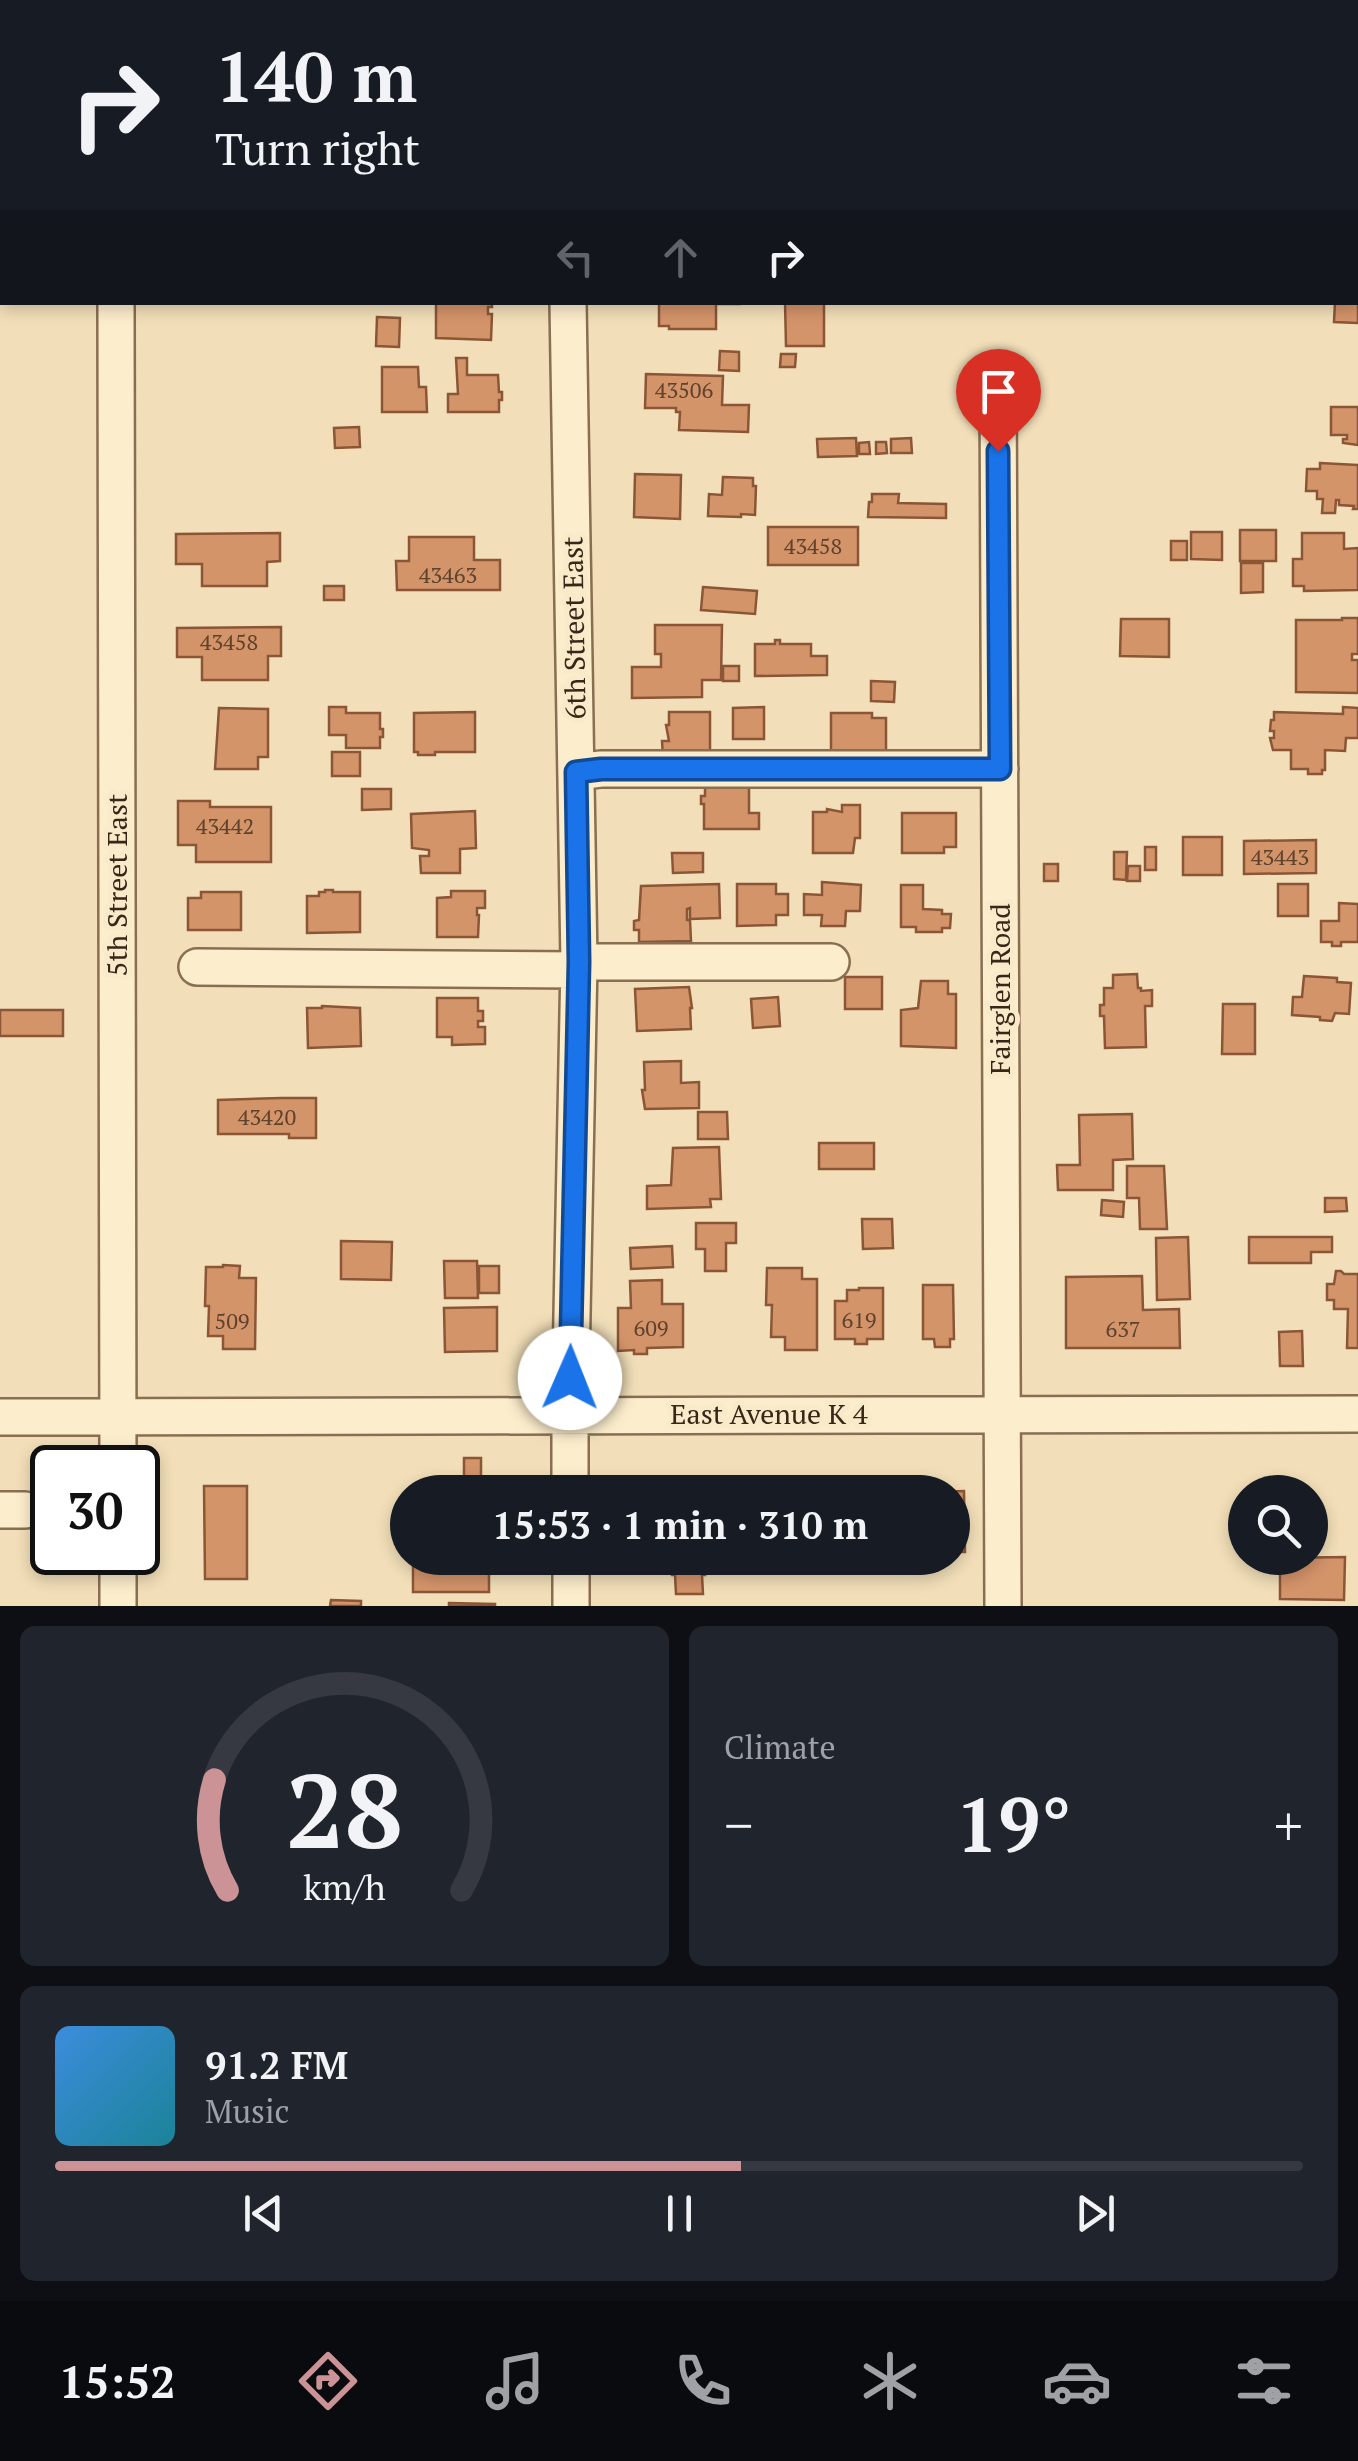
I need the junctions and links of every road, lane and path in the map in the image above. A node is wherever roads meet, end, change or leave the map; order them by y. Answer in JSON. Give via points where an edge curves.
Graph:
{"nodes":[{"id":1,"x":116,"y":305,"type":"edge"},
{"id":2,"x":568,"y":305,"type":"edge"},
{"id":3,"x":998,"y":372,"type":"dead end"},
{"id":4,"x":1000,"y":769,"type":"junction"},
{"id":5,"x":576,"y":772,"type":"junction"},
{"id":6,"x":831,"y":962,"type":"dead end"},
{"id":7,"x":579,"y":966,"type":"junction"},
{"id":8,"x":197,"y":967,"type":"dead end"},
{"id":9,"x":1001,"y":1414,"type":"junction"},
{"id":10,"x":1358,"y":1414,"type":"edge"},
{"id":11,"x":570,"y":1415,"type":"junction"},
{"id":12,"x":117,"y":1416,"type":"junction"},
{"id":13,"x":0,"y":1417,"type":"edge"},
{"id":14,"x":118,"y":1445,"type":"edge"},
{"id":15,"x":570,"y":1475,"type":"edge"},
{"id":16,"x":118,"y":1575,"type":"edge"},
{"id":17,"x":571,"y":1575,"type":"edge"},
{"id":18,"x":118,"y":1606,"type":"edge"},
{"id":19,"x":571,"y":1606,"type":"edge"},
{"id":20,"x":1003,"y":1606,"type":"edge"}],
"edges":[{"from":1,"to":12,"type":"street","name":"5th Street East"},
{"from":2,"to":5,"type":"street","name":"6th Street East"},
{"from":3,"to":4,"type":"street","name":"Fairglen Road"},
{"from":4,"to":5,"type":"street"},
{"from":4,"to":9,"type":"street","name":"Fairglen Road"},
{"from":5,"to":7,"type":"street","name":"6th Street East"},
{"from":6,"to":7,"type":"street"},
{"from":7,"to":8,"type":"street"},
{"from":7,"to":11,"type":"street","name":"6th Street East"},
{"from":9,"to":10,"type":"street","name":"East Avenue K 4"},
{"from":9,"to":11,"type":"street","name":"East Avenue K 4"},
{"from":9,"to":20,"type":"street","name":"Fairglen Road"},
{"from":11,"to":12,"type":"street","name":"East Avenue K 4"},
{"from":11,"to":15,"type":"street","name":"6th Street East"},
{"from":12,"to":13,"type":"street","name":"East Avenue K 4"},
{"from":12,"to":14,"type":"street","name":"5th Street East"},
{"from":16,"to":18,"type":"street"},
{"from":17,"to":19,"type":"street"}]}
